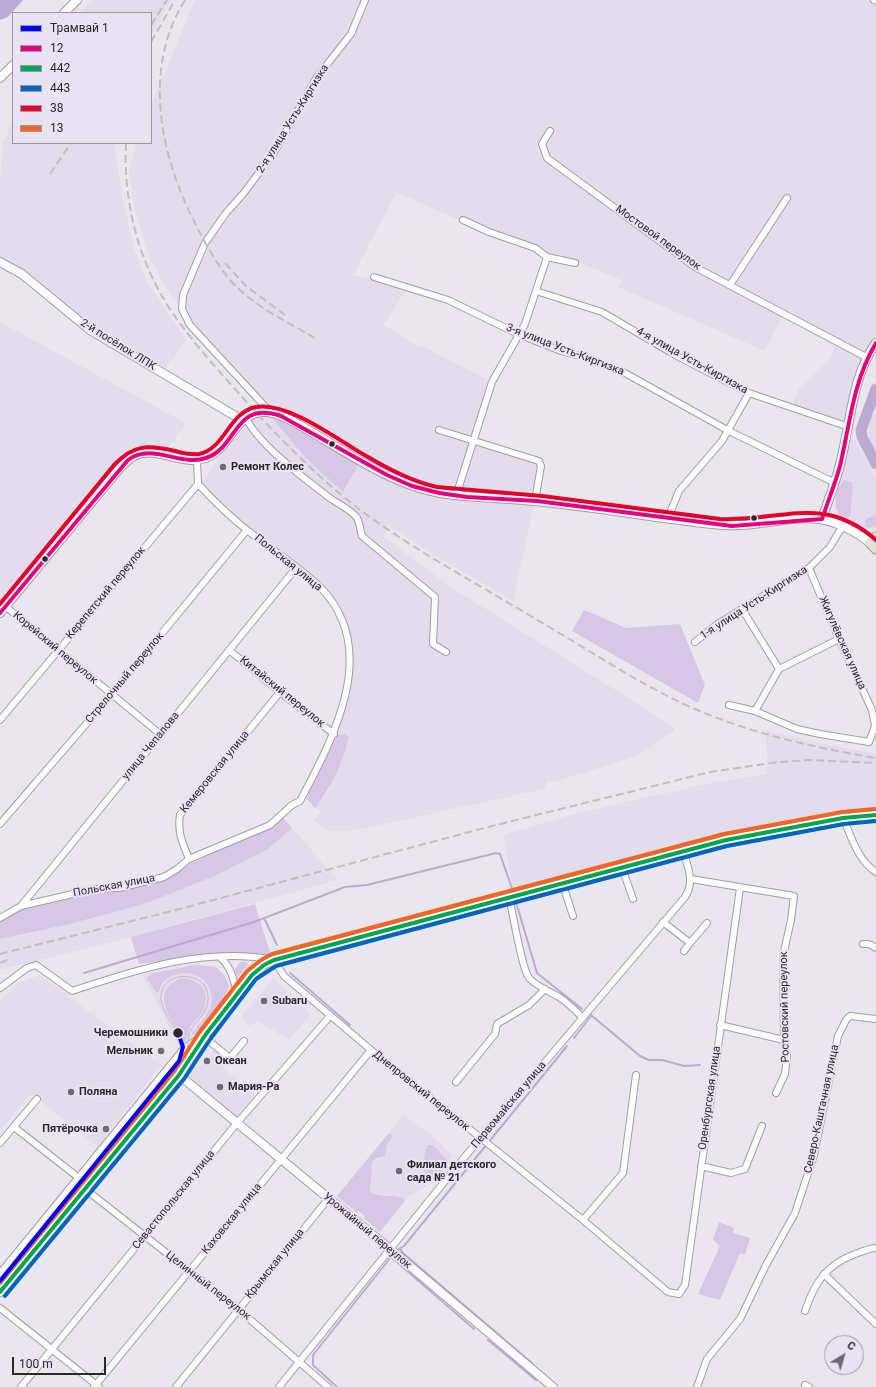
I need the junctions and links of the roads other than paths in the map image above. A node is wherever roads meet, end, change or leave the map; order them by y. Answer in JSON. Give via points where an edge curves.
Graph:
{"nodes":[{"id":1,"x":77,"y":0,"type":"edge"},
{"id":2,"x":365,"y":0,"type":"edge"},
{"id":3,"x":65,"y":12,"type":"edge"},
{"id":4,"x":12,"y":66,"type":"edge"},
{"id":5,"x":0,"y":78,"type":"edge"},
{"id":6,"x":550,"y":131,"type":"dead end"},
{"id":7,"x":787,"y":198,"type":"dead end"},
{"id":8,"x":463,"y":220,"type":"dead end"},
{"id":9,"x":547,"y":257,"type":"junction"},
{"id":10,"x":0,"y":262,"type":"edge"},
{"id":11,"x":575,"y":263,"type":"dead end"},
{"id":12,"x":374,"y":277,"type":"dead end"},
{"id":13,"x":730,"y":285,"type":"junction"},
{"id":14,"x":536,"y":291,"type":"junction"},
{"id":15,"x":518,"y":334,"type":"junction"},
{"id":16,"x":876,"y":343,"type":"edge"},
{"id":17,"x":866,"y":357,"type":"junction"},
{"id":18,"x":749,"y":393,"type":"junction"},
{"id":19,"x":271,"y":413,"type":"junction"},
{"id":20,"x":244,"y":419,"type":"junction"},
{"id":21,"x":849,"y":428,"type":"junction"},
{"id":22,"x":439,"y":430,"type":"dead end"},
{"id":23,"x":729,"y":431,"type":"junction"},
{"id":24,"x":473,"y":441,"type":"junction"},
{"id":25,"x":193,"y":461,"type":"junction"},
{"id":26,"x":835,"y":483,"type":"junction"},
{"id":27,"x":198,"y":484,"type":"junction"},
{"id":28,"x":456,"y":496,"type":"junction"},
{"id":29,"x":535,"y":501,"type":"junction"},
{"id":30,"x":668,"y":518,"type":"junction"},
{"id":31,"x":822,"y":519,"type":"junction"},
{"id":32,"x":842,"y":527,"type":"junction"},
{"id":33,"x":246,"y":530,"type":"junction"},
{"id":34,"x":874,"y":543,"type":"edge"},
{"id":35,"x":296,"y":568,"type":"junction"},
{"id":36,"x":809,"y":568,"type":"junction"},
{"id":37,"x":3,"y":610,"type":"edge"},
{"id":38,"x":742,"y":610,"type":"junction"},
{"id":39,"x":839,"y":639,"type":"junction"},
{"id":40,"x":695,"y":642,"type":"dead end"},
{"id":41,"x":230,"y":650,"type":"junction"},
{"id":42,"x":59,"y":651,"type":"junction"},
{"id":43,"x":446,"y":652,"type":"dead end"},
{"id":44,"x":779,"y":669,"type":"junction"},
{"id":45,"x":280,"y":692,"type":"junction"},
{"id":46,"x":111,"y":695,"type":"junction"},
{"id":47,"x":729,"y":705,"type":"dead end"},
{"id":48,"x":756,"y":711,"type":"junction"},
{"id":49,"x":0,"y":720,"type":"edge"},
{"id":50,"x":876,"y":726,"type":"edge"},
{"id":51,"x":160,"y":734,"type":"junction"},
{"id":52,"x":334,"y":734,"type":"junction"},
{"id":53,"x":876,"y":815,"type":"edge"},
{"id":54,"x":843,"y":818,"type":"junction"},
{"id":55,"x":0,"y":824,"type":"edge"},
{"id":56,"x":683,"y":851,"type":"junction"},
{"id":57,"x":189,"y":859,"type":"junction"},
{"id":58,"x":622,"y":868,"type":"junction"},
{"id":59,"x":876,"y":872,"type":"edge"},
{"id":60,"x":691,"y":879,"type":"junction"},
{"id":61,"x":563,"y":885,"type":"junction"},
{"id":62,"x":740,"y":888,"type":"junction"},
{"id":63,"x":510,"y":898,"type":"junction"},
{"id":64,"x":633,"y":899,"type":"dead end"},
{"id":65,"x":21,"y":906,"type":"junction"},
{"id":66,"x":573,"y":916,"type":"dead end"},
{"id":67,"x":0,"y":918,"type":"edge"},
{"id":68,"x":663,"y":922,"type":"junction"},
{"id":69,"x":707,"y":923,"type":"dead end"},
{"id":70,"x":690,"y":943,"type":"junction"},
{"id":71,"x":863,"y":944,"type":"dead end"},
{"id":72,"x":876,"y":948,"type":"edge"},
{"id":73,"x":684,"y":951,"type":"dead end"},
{"id":74,"x":220,"y":957,"type":"junction"},
{"id":75,"x":274,"y":960,"type":"junction"},
{"id":76,"x":0,"y":988,"type":"edge"},
{"id":77,"x":544,"y":989,"type":"junction"},
{"id":78,"x":238,"y":994,"type":"junction"},
{"id":79,"x":330,"y":1016,"type":"junction"},
{"id":80,"x":582,"y":1017,"type":"junction"},
{"id":81,"x":876,"y":1019,"type":"edge"},
{"id":82,"x":720,"y":1026,"type":"junction"},
{"id":83,"x":205,"y":1036,"type":"junction"},
{"id":84,"x":784,"y":1040,"type":"junction"},
{"id":85,"x":244,"y":1041,"type":"dead end"},
{"id":86,"x":184,"y":1050,"type":"junction"},
{"id":87,"x":371,"y":1050,"type":"junction"},
{"id":88,"x":191,"y":1059,"type":"junction"},
{"id":89,"x":636,"y":1075,"type":"dead end"},
{"id":90,"x":180,"y":1076,"type":"junction"},
{"id":91,"x":456,"y":1082,"type":"dead end"},
{"id":92,"x":776,"y":1093,"type":"dead end"},
{"id":93,"x":38,"y":1099,"type":"dead end"},
{"id":94,"x":237,"y":1123,"type":"junction"},
{"id":95,"x":762,"y":1126,"type":"dead end"},
{"id":96,"x":14,"y":1127,"type":"junction"},
{"id":97,"x":481,"y":1140,"type":"junction"},
{"id":98,"x":0,"y":1143,"type":"edge"},
{"id":99,"x":281,"y":1159,"type":"junction"},
{"id":100,"x":701,"y":1166,"type":"junction"},
{"id":101,"x":79,"y":1178,"type":"junction"},
{"id":102,"x":84,"y":1189,"type":"junction"},
{"id":103,"x":329,"y":1198,"type":"junction"},
{"id":104,"x":583,"y":1220,"type":"junction"},
{"id":105,"x":144,"y":1237,"type":"junction"},
{"id":106,"x":876,"y":1248,"type":"edge"},
{"id":107,"x":390,"y":1249,"type":"junction"},
{"id":108,"x":189,"y":1271,"type":"junction"},
{"id":109,"x":824,"y":1274,"type":"junction"},
{"id":110,"x":0,"y":1275,"type":"edge"},
{"id":111,"x":0,"y":1292,"type":"edge"},
{"id":112,"x":668,"y":1292,"type":"joint"},
{"id":113,"x":0,"y":1308,"type":"edge"},
{"id":114,"x":238,"y":1309,"type":"junction"},
{"id":115,"x":804,"y":1311,"type":"dead end"},
{"id":116,"x":876,"y":1324,"type":"edge"},
{"id":117,"x":52,"y":1350,"type":"junction"},
{"id":118,"x":299,"y":1362,"type":"junction"},
{"id":119,"x":96,"y":1386,"type":"edge"},
{"id":120,"x":21,"y":1387,"type":"edge"},
{"id":121,"x":176,"y":1387,"type":"edge"},
{"id":122,"x":279,"y":1387,"type":"edge"},
{"id":123,"x":328,"y":1387,"type":"edge"},
{"id":124,"x":553,"y":1387,"type":"edge"},
{"id":125,"x":697,"y":1387,"type":"edge"}],
"edges":[{"from":1,"to":3,"type":"main road"},
{"from":2,"to":19,"type":"street","name":"2-я улица Усть-Киргизка","via":[[351,34],[317,77],[273,154],[205,243],[183,295],[182,310],[190,325]]},
{"from":4,"to":5,"type":"main road"},
{"from":6,"to":13,"type":"street","name":"Мостовой переулок","via":[[542,144],[547,158],[695,267]]},
{"from":7,"to":13,"type":"street"},
{"from":8,"to":9,"type":"street","via":[[535,248]]},
{"from":9,"to":11,"type":"street"},
{"from":9,"to":14,"type":"street"},
{"from":10,"to":20,"type":"main road","name":"2-й посёлок ЛПК","via":[[22,274],[90,330]]},
{"from":12,"to":15,"type":"street","name":"3-я улица Усть-Киргизка","via":[[448,300]]},
{"from":13,"to":17,"type":"street","name":"Мостовой переулок"},
{"from":14,"to":15,"type":"street"},
{"from":14,"to":18,"type":"street","name":"4-я улица Усть-Киргизка","via":[[602,312],[677,356]]},
{"from":15,"to":23,"type":"street","name":"3-я улица Усть-Киргизка","via":[[625,373]]},
{"from":15,"to":24,"type":"street","via":[[492,382]]},
{"from":16,"to":17,"type":"main road"},
{"from":17,"to":21,"type":"main road"},
{"from":18,"to":21,"type":"street","name":"4-я улица Усть-Киргизка"},
{"from":18,"to":23,"type":"street"},
{"from":19,"to":20,"type":"main road","via":[[257,413]]},
{"from":19,"to":28,"type":"main road","name":"2-я улица Усть-Киргизка","via":[[300,425],[402,482],[423,490]]},
{"from":20,"to":25,"type":"main road","via":[[211,456]]},
{"from":20,"to":43,"type":"street","via":[[257,436],[327,496],[354,515],[362,536],[435,597],[433,644]]},
{"from":21,"to":26,"type":"main road"},
{"from":22,"to":24,"type":"street"},
{"from":23,"to":26,"type":"street","name":"3-я улица Усть-Киргизка"},
{"from":23,"to":30,"type":"street","via":[[679,491]]},
{"from":24,"to":28,"type":"street"},
{"from":24,"to":29,"type":"street","via":[[539,461],[541,466]]},
{"from":25,"to":27,"type":"street"},
{"from":25,"to":37,"type":"main road","via":[[155,453],[133,456],[118,469]]},
{"from":26,"to":31,"type":"main road"},
{"from":27,"to":33,"type":"street","name":"Польская улица"},
{"from":27,"to":42,"type":"street","name":"Керепетский переулок"},
{"from":28,"to":29,"type":"main road","name":"2-я улица Усть-Киргизка"},
{"from":29,"to":30,"type":"main road","name":"2-я улица Усть-Киргизка"},
{"from":30,"to":31,"type":"main road","name":"2-я улица Усть-Киргизка","via":[[740,526],[794,519]]},
{"from":31,"to":32,"type":"main road"},
{"from":32,"to":34,"type":"main road"},
{"from":32,"to":36,"type":"street","name":"1-я улица Усть-Киргизка","via":[[830,547]]},
{"from":33,"to":35,"type":"street","name":"Польская улица"},
{"from":33,"to":46,"type":"street","name":"Стрелочный переулок"},
{"from":35,"to":41,"type":"street","name":"улица Чепалова"},
{"from":35,"to":52,"type":"street","name":"Польская улица","via":[[318,586],[336,607],[346,628],[350,660],[344,701]]},
{"from":36,"to":38,"type":"street","name":"1-я улица Усть-Киргизка"},
{"from":36,"to":39,"type":"street","name":"Жигулёвская улица"},
{"from":37,"to":42,"type":"street","name":"Корейский переулок"},
{"from":38,"to":40,"type":"street","name":"1-я улица Усть-Киргизка","via":[[716,625]]},
{"from":38,"to":44,"type":"street"},
{"from":39,"to":44,"type":"street"},
{"from":39,"to":50,"type":"street","name":"Жигулёвская улица","via":[[872,710]]},
{"from":41,"to":45,"type":"street","name":"Китайский переулок"},
{"from":41,"to":51,"type":"street","name":"улица Чепалова"},
{"from":42,"to":46,"type":"street","name":"Корейский переулок"},
{"from":42,"to":49,"type":"street","name":"Керепетский переулок"},
{"from":44,"to":48,"type":"street"},
{"from":45,"to":52,"type":"street","name":"Китайский переулок"},
{"from":45,"to":57,"type":"street","name":"Кемеровская улица","via":[[180,815],[178,826]]},
{"from":46,"to":51,"type":"street","name":"Корейский переулок"},
{"from":46,"to":55,"type":"street","name":"Стрелочный переулок"},
{"from":47,"to":48,"type":"street"},
{"from":48,"to":50,"type":"street","name":"Жигулёвская улица","via":[[797,728],[870,742]]},
{"from":51,"to":65,"type":"street","name":"улица Чепалова"},
{"from":52,"to":57,"type":"street","name":"Польская улица","via":[[300,801],[270,825]]},
{"from":53,"to":54,"type":"main road"},
{"from":54,"to":56,"type":"main road","via":[[726,840]]},
{"from":54,"to":59,"type":"street","via":[[860,856],[868,868]]},
{"from":56,"to":58,"type":"main road"},
{"from":56,"to":60,"type":"street"},
{"from":57,"to":65,"type":"street","name":"Польская улица","via":[[164,877],[119,888],[94,889]]},
{"from":58,"to":61,"type":"main road"},
{"from":58,"to":64,"type":"street"},
{"from":60,"to":62,"type":"street"},
{"from":60,"to":68,"type":"street","name":"Первомайская улица","via":[[685,897]]},
{"from":61,"to":63,"type":"main road"},
{"from":61,"to":66,"type":"street"},
{"from":62,"to":82,"type":"street","name":"Оренбургская улица"},
{"from":62,"to":84,"type":"street","name":"Ростовский переулок","via":[[794,896],[783,956]]},
{"from":63,"to":75,"type":"main road"},
{"from":63,"to":77,"type":"street","via":[[522,962],[528,978]]},
{"from":65,"to":67,"type":"street","name":"улица Чепалова"},
{"from":68,"to":70,"type":"street"},
{"from":68,"to":80,"type":"street","name":"Первомайская улица"},
{"from":69,"to":70,"type":"street"},
{"from":70,"to":73,"type":"street"},
{"from":71,"to":72,"type":"street"},
{"from":74,"to":75,"type":"street","via":[[252,956]]},
{"from":74,"to":76,"type":"street","via":[[140,969],[72,991],[36,965],[27,968]]},
{"from":74,"to":78,"type":"street","via":[[232,974]]},
{"from":75,"to":78,"type":"main road","via":[[252,975]]},
{"from":75,"to":79,"type":"street","name":"Днепровский переулок","via":[[284,976]]},
{"from":77,"to":80,"type":"street","via":[[560,997]]},
{"from":77,"to":91,"type":"street","via":[[529,1005],[497,1024],[496,1034]]},
{"from":78,"to":83,"type":"main road"},
{"from":79,"to":87,"type":"street","name":"Днепровский переулок"},
{"from":79,"to":94,"type":"street","name":"Севастопольская улица"},
{"from":80,"to":97,"type":"street","name":"Первомайская улица"},
{"from":81,"to":125,"type":"street","name":"Северо-Каштачная улица","via":[[852,1016],[846,1020],[838,1036],[814,1155],[795,1213],[740,1319],[707,1358]]},
{"from":82,"to":84,"type":"street"},
{"from":82,"to":100,"type":"street","name":"Оренбургская улица"},
{"from":83,"to":85,"type":"street","via":[[230,1058]]},
{"from":83,"to":86,"type":"main road"},
{"from":83,"to":88,"type":"main road"},
{"from":84,"to":92,"type":"street","name":"Ростовский переулок","via":[[787,1056],[785,1074]]},
{"from":86,"to":88,"type":"main road","via":[[190,1053]]},
{"from":86,"to":101,"type":"main road"},
{"from":87,"to":97,"type":"street","name":"Днепровский переулок"},
{"from":87,"to":99,"type":"street","name":"Каховская улица"},
{"from":88,"to":90,"type":"main road"},
{"from":89,"to":104,"type":"street","via":[[623,1173]]},
{"from":90,"to":94,"type":"main road","name":"Урожайный переулок"},
{"from":90,"to":102,"type":"main road"},
{"from":93,"to":96,"type":"street"},
{"from":94,"to":99,"type":"main road","name":"Урожайный переулок"},
{"from":94,"to":105,"type":"street","name":"Севастопольская улица"},
{"from":95,"to":100,"type":"street","via":[[745,1168],[731,1173]]},
{"from":96,"to":98,"type":"street"},
{"from":96,"to":101,"type":"street"},
{"from":97,"to":104,"type":"street","name":"Днепровский переулок"},
{"from":97,"to":107,"type":"street","name":"Первомайская улица"},
{"from":99,"to":103,"type":"main road","name":"Урожайный переулок"},
{"from":99,"to":108,"type":"street","name":"Каховская улица"},
{"from":100,"to":112,"type":"street","name":"Оренбургская улица","via":[[685,1285],[679,1294]]},
{"from":101,"to":110,"type":"main road"},
{"from":102,"to":105,"type":"street","name":"Целинный переулок"},
{"from":102,"to":111,"type":"main road"},
{"from":103,"to":107,"type":"main road","name":"Урожайный переулок"},
{"from":103,"to":114,"type":"street","name":"Крымская улица"},
{"from":104,"to":112,"type":"street","name":"Днепровский переулок"},
{"from":105,"to":108,"type":"street","name":"Целинный переулок"},
{"from":105,"to":117,"type":"street","name":"Севастопольская улица"},
{"from":106,"to":109,"type":"street","via":[[841,1260]]},
{"from":107,"to":118,"type":"street","name":"Первомайская улица"},
{"from":107,"to":124,"type":"main road","name":"Урожайный переулок"},
{"from":108,"to":114,"type":"street","name":"Целинный переулок"},
{"from":108,"to":119,"type":"street","name":"Каховская улица"},
{"from":109,"to":115,"type":"street","via":[[814,1287]]},
{"from":109,"to":116,"type":"street"},
{"from":113,"to":117,"type":"street"},
{"from":114,"to":118,"type":"street","name":"Целинный переулок"},
{"from":114,"to":121,"type":"street","name":"Крымская улица"},
{"from":117,"to":119,"type":"street"},
{"from":117,"to":120,"type":"street","name":"Севастопольская улица"},
{"from":118,"to":122,"type":"street","name":"Первомайская улица"},
{"from":118,"to":123,"type":"street","name":"Целинный переулок"}]}
